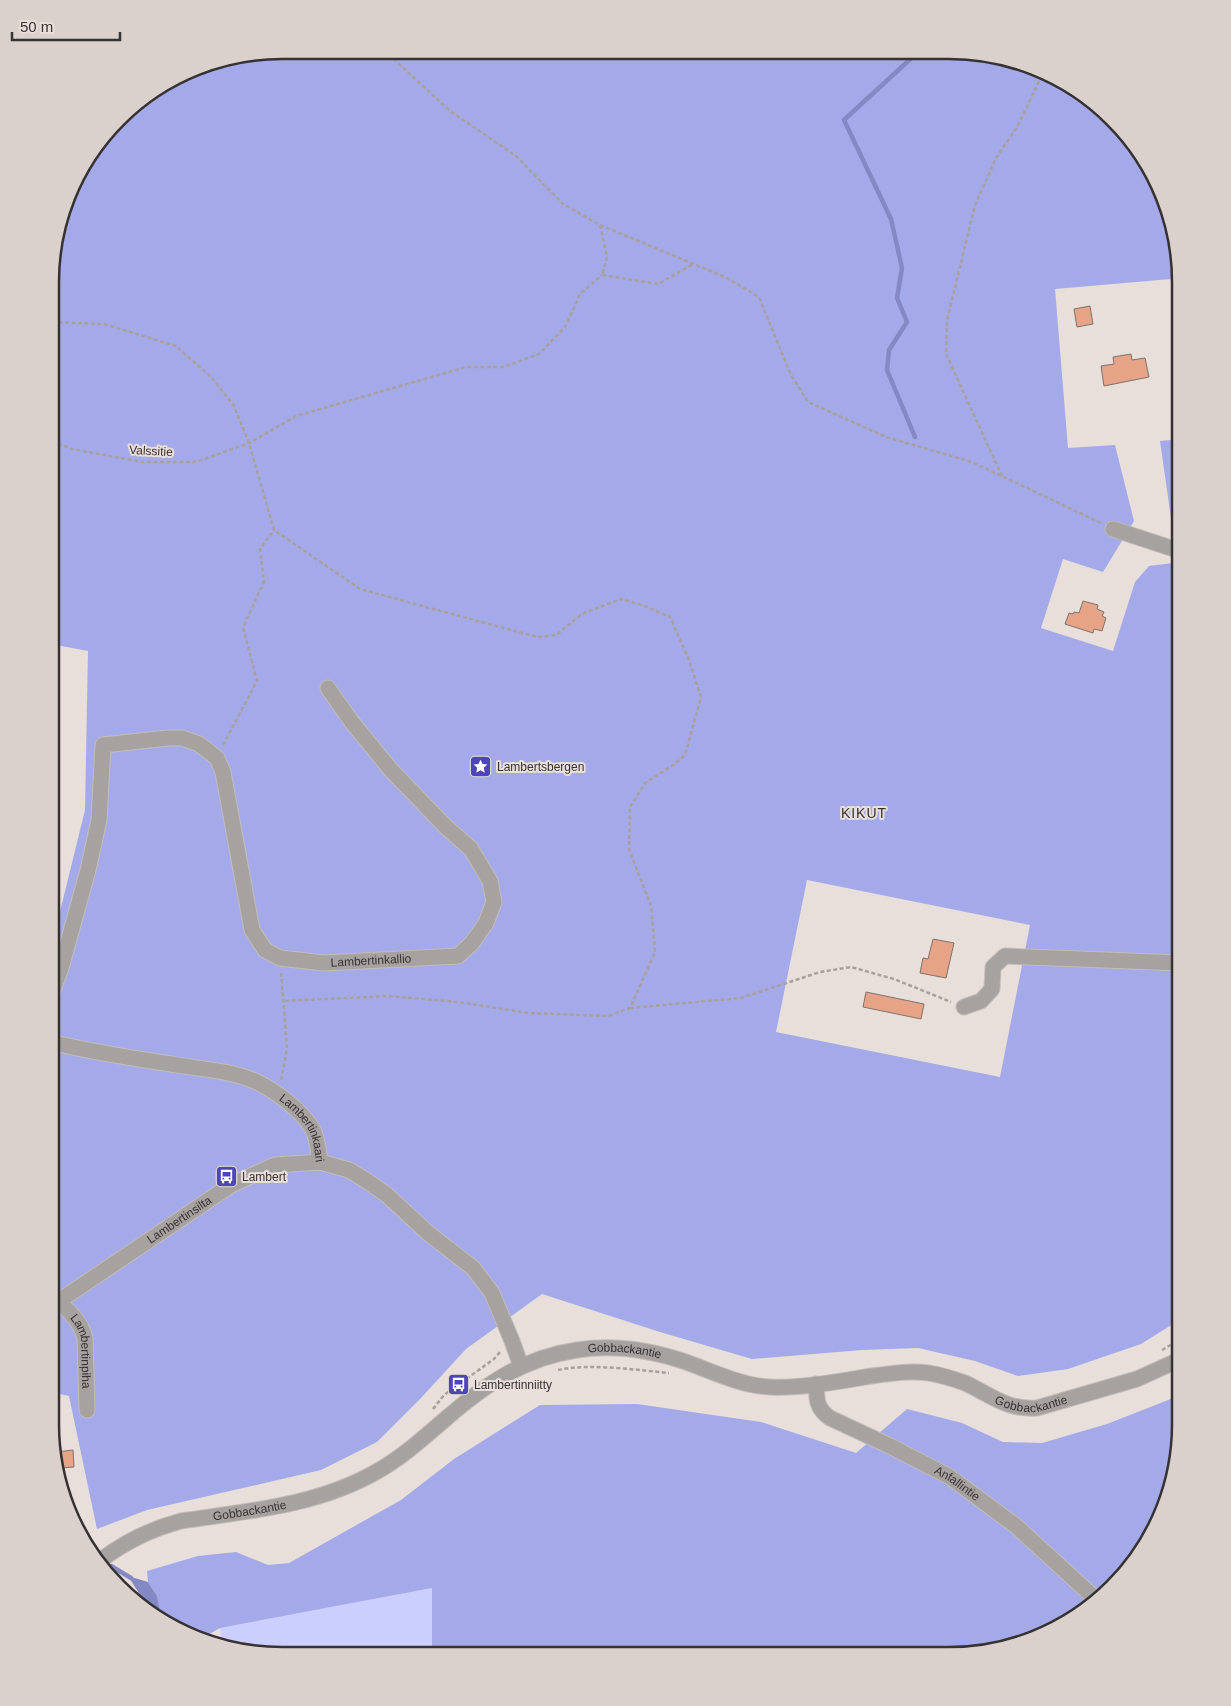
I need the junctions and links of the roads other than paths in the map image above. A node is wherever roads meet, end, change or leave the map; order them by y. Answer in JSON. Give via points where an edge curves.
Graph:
{"nodes":[{"id":1,"x":1113,"y":529,"type":"road end"},
{"id":2,"x":1172,"y":548,"type":"edge"},
{"id":3,"x":328,"y":688,"type":"dead end"},
{"id":4,"x":1172,"y":963,"type":"edge"},
{"id":5,"x":59,"y":973,"type":"edge"},
{"id":6,"x":964,"y":1007,"type":"road end"},
{"id":7,"x":59,"y":1044,"type":"edge"},
{"id":8,"x":320,"y":1162,"type":"junction"},
{"id":9,"x":59,"y":1301,"type":"edge"},
{"id":10,"x":59,"y":1306,"type":"edge"},
{"id":11,"x":1172,"y":1362,"type":"edge"},
{"id":12,"x":520,"y":1366,"type":"junction"},
{"id":13,"x":816,"y":1384,"type":"junction"},
{"id":14,"x":87,"y":1410,"type":"dead end"},
{"id":15,"x":104,"y":1558,"type":"edge"},
{"id":16,"x":1092,"y":1595,"type":"edge"}],
"edges":[{"from":1,"to":2,"type":"street"},
{"from":3,"to":5,"type":"street","name":"Lambertinkallio","via":[[391,770],[471,849],[490,881],[494,902],[486,923],[472,943],[458,956],[324,963],[280,958],[265,950],[252,930],[223,772],[217,758],[199,744],[182,738],[168,738],[103,745],[99,820]]},
{"from":4,"to":6,"type":"street","via":[[1005,956],[993,967],[992,990],[981,1001]]},
{"from":7,"to":8,"type":"street","name":"Lambertinkaari","via":[[231,1074],[256,1082],[278,1094],[312,1128]]},
{"from":8,"to":9,"type":"street","name":"Lambertinsilta","via":[[275,1165],[236,1183]]},
{"from":8,"to":12,"type":"street","name":"Lambertinkaari","via":[[348,1170],[367,1181],[473,1268],[492,1293]]},
{"from":10,"to":14,"type":"street","name":"Lambertinpiha","via":[[69,1311],[83,1329]]},
{"from":11,"to":13,"type":"street","name":"Gobbackantie","via":[[1137,1379],[1037,1408],[1004,1404],[963,1383],[929,1373],[899,1372]]},
{"from":12,"to":13,"type":"street","name":"Gobbackantie","via":[[578,1350],[629,1348],[664,1355],[743,1384],[770,1387]]},
{"from":12,"to":15,"type":"street","name":"Gobbackantie","via":[[478,1392],[402,1456],[354,1484],[313,1499],[164,1526],[133,1538]]},
{"from":13,"to":16,"type":"street","name":"Anfallintie","via":[[822,1413],[950,1477],[1016,1526]]}]}
